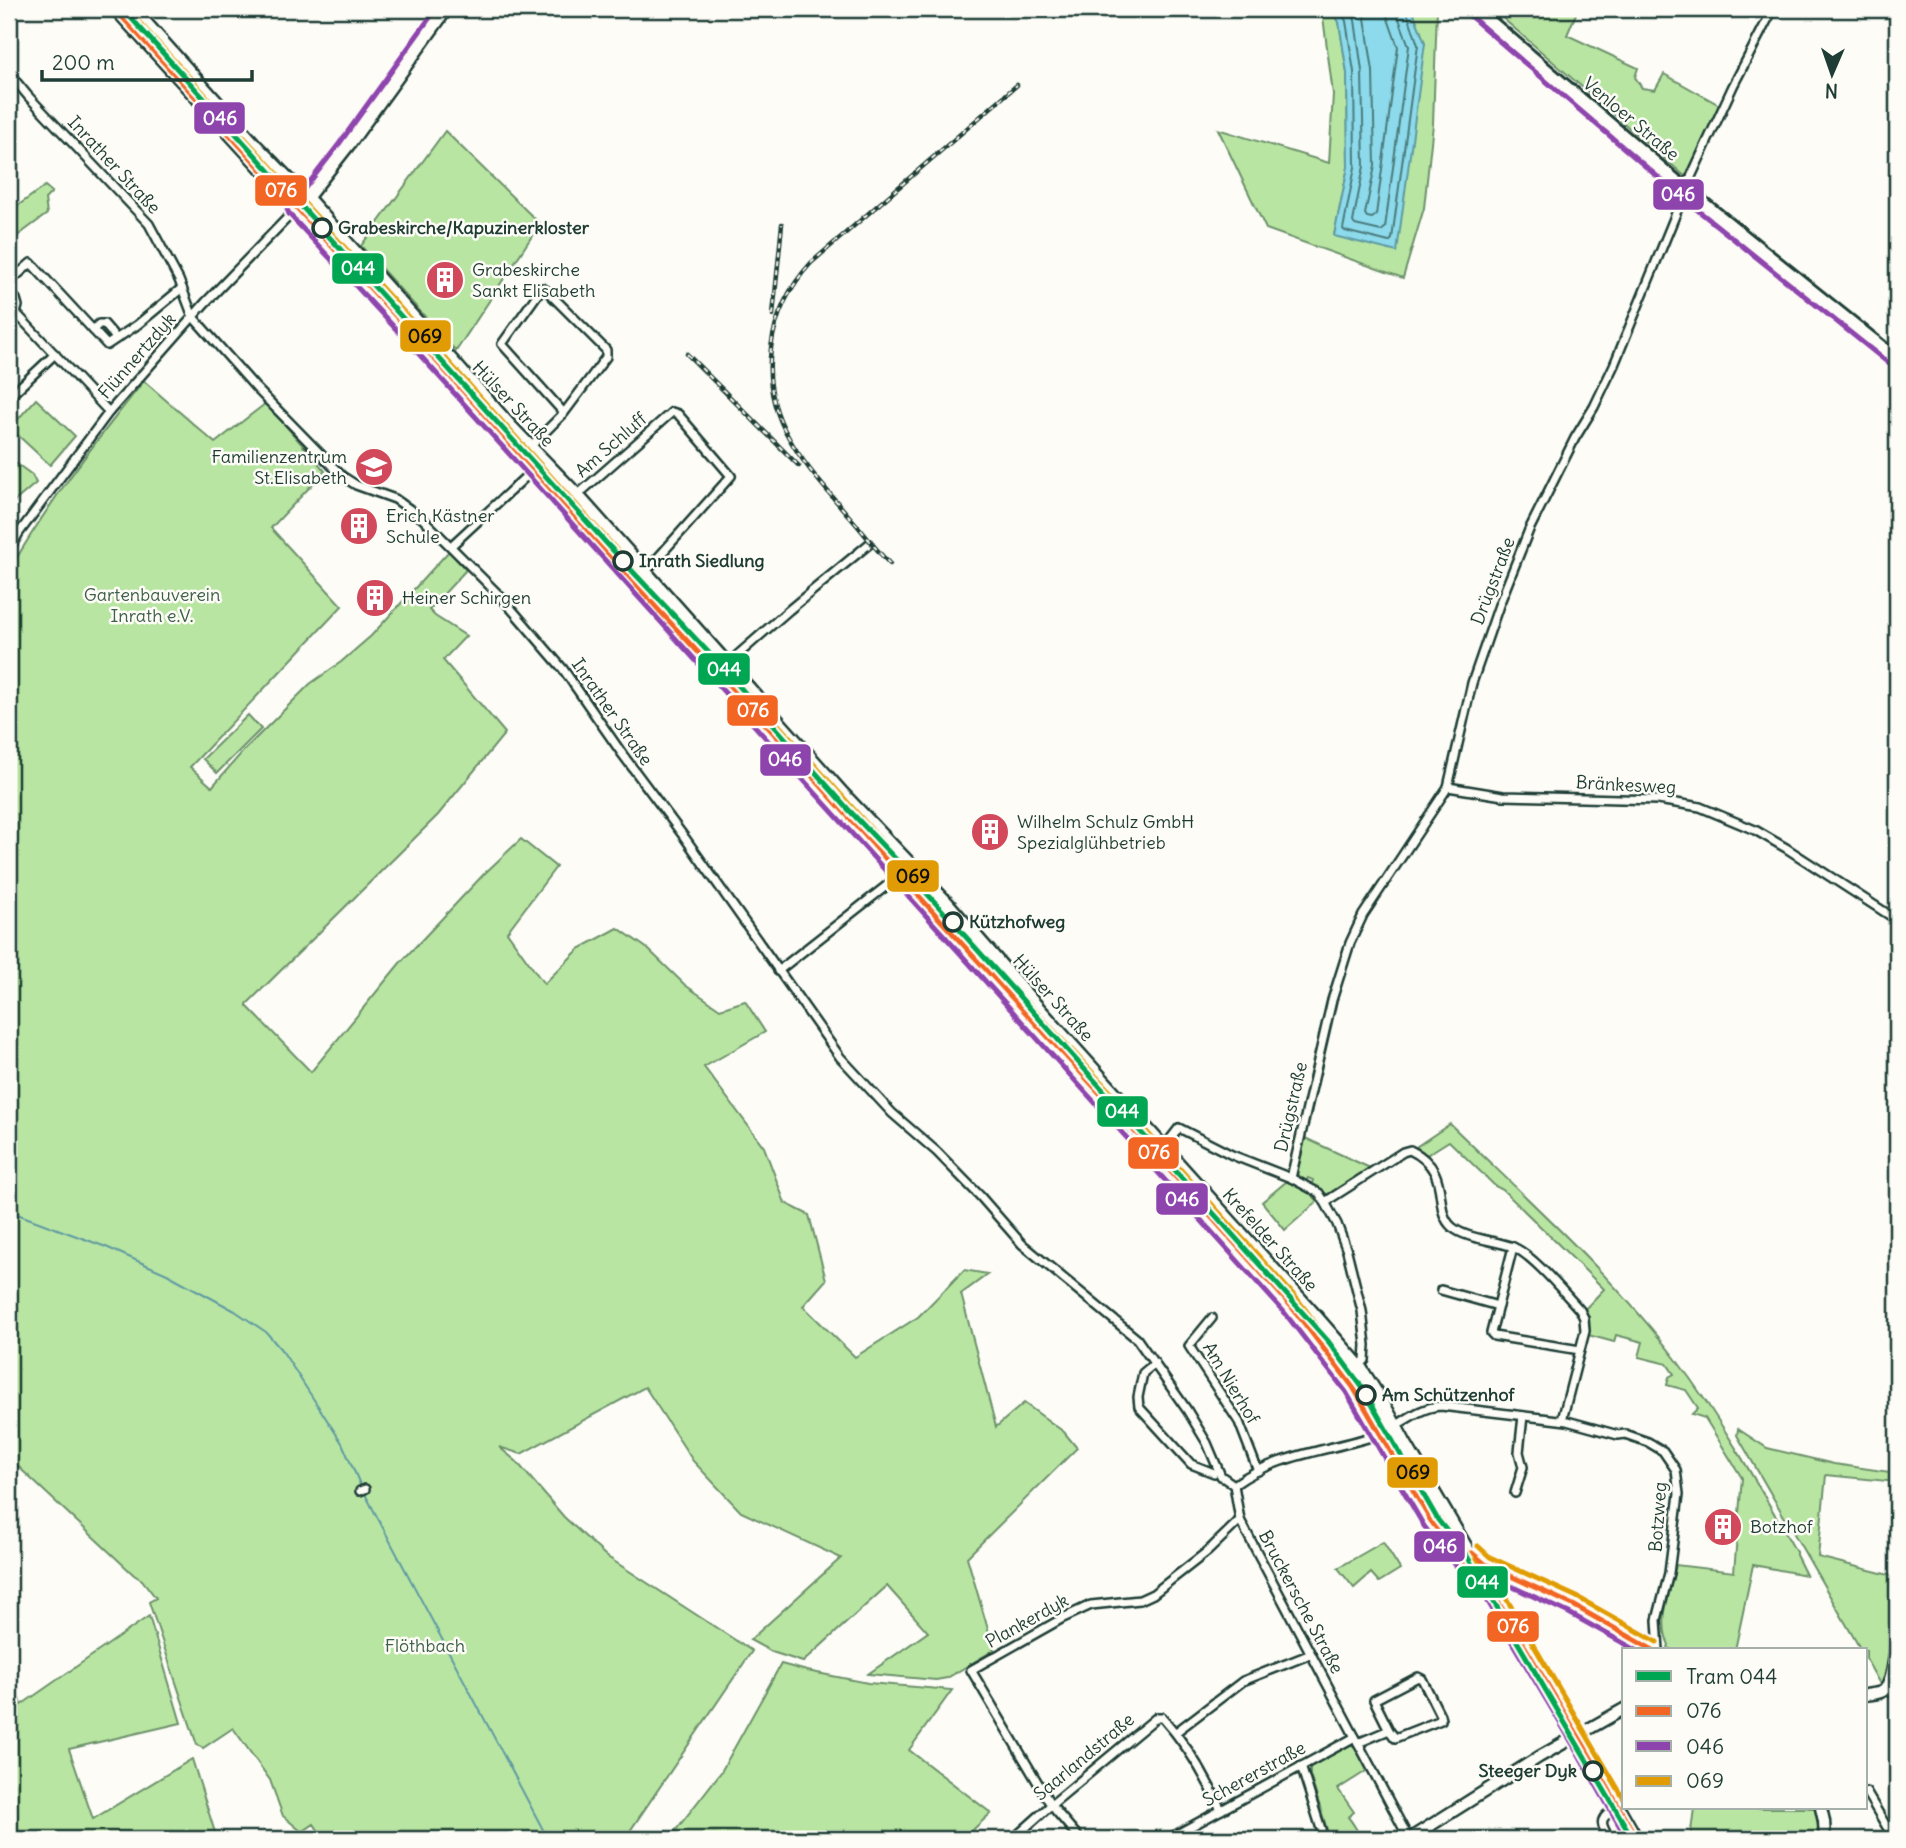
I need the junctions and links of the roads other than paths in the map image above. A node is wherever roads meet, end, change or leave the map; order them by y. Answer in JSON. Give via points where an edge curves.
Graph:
{"nodes":[{"id":1,"x":115,"y":9,"type":"edge"},
{"id":2,"x":134,"y":9,"type":"edge"},
{"id":3,"x":447,"y":9,"type":"edge"},
{"id":4,"x":1476,"y":9,"type":"edge"},
{"id":5,"x":1773,"y":9,"type":"edge"},
{"id":6,"x":9,"y":73,"type":"edge"},
{"id":7,"x":1686,"y":189,"type":"junction"},
{"id":8,"x":308,"y":198,"type":"junction"},
{"id":9,"x":296,"y":209,"type":"junction"},
{"id":10,"x":9,"y":282,"type":"edge"},
{"id":11,"x":182,"y":288,"type":"junction"},
{"id":12,"x":9,"y":292,"type":"edge"},
{"id":13,"x":11,"y":316,"type":"edge"},
{"id":14,"x":193,"y":317,"type":"junction"},
{"id":15,"x":55,"y":354,"type":"junction"},
{"id":16,"x":1897,"y":359,"type":"edge"},
{"id":17,"x":9,"y":397,"type":"edge"},
{"id":18,"x":109,"y":412,"type":"junction"},
{"id":19,"x":564,"y":413,"type":"junction"},
{"id":20,"x":530,"y":447,"type":"junction"},
{"id":21,"x":534,"y":469,"type":"junction"},
{"id":22,"x":578,"y":495,"type":"junction"},
{"id":23,"x":566,"y":505,"type":"junction"},
{"id":24,"x":869,"y":544,"type":"dead end"},
{"id":25,"x":450,"y":547,"type":"junction"},
{"id":26,"x":9,"y":550,"type":"edge"},
{"id":27,"x":646,"y":571,"type":"junction"},
{"id":28,"x":729,"y":664,"type":"junction"},
{"id":29,"x":717,"y":673,"type":"junction"},
{"id":30,"x":1448,"y":787,"type":"junction"},
{"id":31,"x":913,"y":865,"type":"junction"},
{"id":32,"x":901,"y":876,"type":"junction"},
{"id":33,"x":1897,"y":920,"type":"edge"},
{"id":34,"x":778,"y":971,"type":"junction"},
{"id":35,"x":1027,"y":1014,"type":"joint"},
{"id":36,"x":1128,"y":1105,"type":"joint"},
{"id":37,"x":1165,"y":1146,"type":"junction"},
{"id":38,"x":1291,"y":1178,"type":"junction"},
{"id":39,"x":1325,"y":1202,"type":"junction"},
{"id":40,"x":1513,"y":1247,"type":"junction"},
{"id":41,"x":1441,"y":1290,"type":"dead end"},
{"id":42,"x":1498,"y":1306,"type":"junction"},
{"id":43,"x":1212,"y":1318,"type":"dead end"},
{"id":44,"x":1580,"y":1350,"type":"junction"},
{"id":45,"x":1155,"y":1363,"type":"junction"},
{"id":46,"x":1360,"y":1366,"type":"junction"},
{"id":47,"x":1346,"y":1376,"type":"junction"},
{"id":48,"x":1523,"y":1416,"type":"junction"},
{"id":49,"x":1562,"y":1420,"type":"junction"},
{"id":50,"x":1395,"y":1425,"type":"junction"},
{"id":51,"x":1380,"y":1434,"type":"junction"},
{"id":52,"x":1258,"y":1471,"type":"junction"},
{"id":53,"x":1218,"y":1475,"type":"junction"},
{"id":54,"x":1234,"y":1485,"type":"junction"},
{"id":55,"x":1515,"y":1493,"type":"dead end"},
{"id":56,"x":1240,"y":1521,"type":"junction"},
{"id":57,"x":1504,"y":1574,"type":"junction"},
{"id":58,"x":1491,"y":1590,"type":"junction"},
{"id":59,"x":1897,"y":1641,"type":"edge"},
{"id":60,"x":1649,"y":1648,"type":"edge"},
{"id":61,"x":1659,"y":1648,"type":"edge"},
{"id":62,"x":1311,"y":1654,"type":"junction"},
{"id":63,"x":1885,"y":1689,"type":"junction"},
{"id":64,"x":1868,"y":1694,"type":"edge"},
{"id":65,"x":1897,"y":1696,"type":"edge"},
{"id":66,"x":1622,"y":1710,"type":"edge"},
{"id":67,"x":1389,"y":1730,"type":"junction"},
{"id":68,"x":1176,"y":1732,"type":"junction"},
{"id":69,"x":1577,"y":1736,"type":"junction"},
{"id":70,"x":1357,"y":1740,"type":"junction"},
{"id":71,"x":1301,"y":1766,"type":"junction"},
{"id":72,"x":1868,"y":1795,"type":"edge"},
{"id":73,"x":1051,"y":1805,"type":"junction"},
{"id":74,"x":1618,"y":1807,"type":"junction"},
{"id":75,"x":1221,"y":1810,"type":"junction"},
{"id":76,"x":1821,"y":1810,"type":"edge"},
{"id":77,"x":1013,"y":1839,"type":"edge"},
{"id":78,"x":1080,"y":1839,"type":"edge"},
{"id":79,"x":1168,"y":1839,"type":"edge"},
{"id":80,"x":1322,"y":1839,"type":"edge"},
{"id":81,"x":1409,"y":1839,"type":"edge"},
{"id":82,"x":1610,"y":1839,"type":"edge"},
{"id":83,"x":1637,"y":1839,"type":"edge"},
{"id":84,"x":1825,"y":1839,"type":"edge"},
{"id":85,"x":1894,"y":1839,"type":"edge"}],
"edges":[{"from":1,"to":9,"type":"street","name":"Hülser Straße"},
{"from":2,"to":8,"type":"street","name":"Hülser Straße"},
{"from":3,"to":8,"type":"street","name":"Flünnertzdyk"},
{"from":4,"to":7,"type":"main road","name":"Venloer Straße"},
{"from":5,"to":7,"type":"street","name":"Drügstraße"},
{"from":6,"to":11,"type":"street","name":"Inrather Straße","via":[[149,224]]},
{"from":7,"to":16,"type":"main road","name":"Venloer Straße"},
{"from":7,"to":30,"type":"street","name":"Drügstraße","via":[[1614,365],[1530,530],[1499,605],[1472,683]]},
{"from":8,"to":9,"type":"street","name":"Flünnertzdyk"},
{"from":8,"to":20,"type":"street","name":"Hülser Straße"},
{"from":9,"to":14,"type":"street","name":"Flünnertzdyk"},
{"from":9,"to":21,"type":"street","name":"Hülser Straße"},
{"from":10,"to":11,"type":"street","via":[[31,263],[107,345]]},
{"from":11,"to":14,"type":"street","name":"Inrather Straße"},
{"from":12,"to":13,"type":"street","via":[[18,306]]},
{"from":13,"to":15,"type":"street"},
{"from":14,"to":18,"type":"street","name":"Flünnertzdyk"},
{"from":14,"to":25,"type":"street","name":"Inrather Straße","via":[[334,470],[356,485],[395,499]]},
{"from":15,"to":17,"type":"street"},
{"from":15,"to":18,"type":"street"},
{"from":18,"to":26,"type":"street","name":"Flünnertzdyk"},
{"from":19,"to":19,"type":"street","via":[[606,357],[606,350],[542,288],[502,344]]},
{"from":19,"to":20,"type":"street"},
{"from":20,"to":22,"type":"street","name":"Hülser Straße"},
{"from":21,"to":23,"type":"street","name":"Hülser Straße"},
{"from":21,"to":25,"type":"street","name":"Hülser Straße"},
{"from":22,"to":23,"type":"street","name":"Am Schluff"},
{"from":22,"to":27,"type":"street","name":"Hülser Straße"},
{"from":22,"to":27,"type":"street","name":"Am Schluff","via":[[672,412],[678,414],[731,476]]},
{"from":23,"to":29,"type":"street","name":"Hülser Straße"},
{"from":24,"to":28,"type":"street"},
{"from":25,"to":34,"type":"street","name":"Inrather Straße","via":[[564,669]]},
{"from":27,"to":28,"type":"street","name":"Hülser Straße"},
{"from":28,"to":29,"type":"street"},
{"from":28,"to":31,"type":"street","name":"Hülser Straße"},
{"from":29,"to":32,"type":"street","name":"Hülser Straße"},
{"from":30,"to":33,"type":"street","name":"Bränkesweg","via":[[1503,796],[1658,800],[1700,807],[1755,830]]},
{"from":30,"to":38,"type":"street","name":"Drügstraße","via":[[1363,915],[1350,943],[1332,1000]]},
{"from":31,"to":32,"type":"street"},
{"from":31,"to":36,"type":"street","name":"Hülser Straße"},
{"from":32,"to":34,"type":"street"},
{"from":32,"to":35,"type":"street","name":"Hülser Straße"},
{"from":34,"to":45,"type":"street","name":"Inrather Straße","via":[[839,1057],[892,1113],[931,1145],[1021,1244],[1137,1339]]},
{"from":35,"to":47,"type":"street","name":"Krefelder Straße","via":[[1291,1306]]},
{"from":36,"to":37,"type":"street","name":"Krefelder Straße"},
{"from":37,"to":38,"type":"street","via":[[1179,1128]]},
{"from":37,"to":46,"type":"street","name":"Krefelder Straße"},
{"from":38,"to":39,"type":"street","via":[[1319,1193]]},
{"from":39,"to":40,"type":"street","via":[[1410,1150],[1436,1173],[1450,1225],[1462,1233]]},
{"from":39,"to":46,"type":"street","via":[[1338,1224],[1362,1311],[1366,1356]]},
{"from":40,"to":42,"type":"street"},
{"from":40,"to":44,"type":"street","via":[[1580,1310],[1585,1331]]},
{"from":41,"to":42,"type":"street"},
{"from":42,"to":44,"type":"street","via":[[1491,1330],[1494,1336]]},
{"from":43,"to":52,"type":"street","name":"Am Nierhof","via":[[1189,1346],[1239,1422]]},
{"from":44,"to":49,"type":"street"},
{"from":45,"to":53,"type":"street","via":[[1207,1443]]},
{"from":45,"to":53,"type":"street","via":[[1143,1373],[1139,1407],[1191,1464]]},
{"from":46,"to":47,"type":"street"},
{"from":46,"to":50,"type":"street","name":"Krefelder Straße"},
{"from":47,"to":51,"type":"street","name":"Krefelder Straße"},
{"from":48,"to":49,"type":"street","name":"Botzweg"},
{"from":48,"to":50,"type":"street","name":"Botzweg","via":[[1430,1406]]},
{"from":48,"to":55,"type":"street","via":[[1519,1452],[1523,1467]]},
{"from":49,"to":61,"type":"street","name":"Botzweg","via":[[1648,1441],[1663,1451],[1676,1470],[1679,1494],[1669,1573],[1657,1620]]},
{"from":50,"to":51,"type":"street","name":"Botzweg"},
{"from":50,"to":57,"type":"street","name":"Krefelder Straße","via":[[1469,1550]]},
{"from":51,"to":52,"type":"street"},
{"from":51,"to":58,"type":"street","name":"Krefelder Straße","via":[[1431,1521]]},
{"from":52,"to":54,"type":"street"},
{"from":53,"to":54,"type":"street"},
{"from":54,"to":56,"type":"street","name":"Bruckersche Straße"},
{"from":56,"to":62,"type":"street","name":"Bruckersche Straße"},
{"from":56,"to":73,"type":"street","name":"Plankerdyk","via":[[1153,1594],[1140,1600],[1091,1605],[971,1670]]},
{"from":57,"to":58,"type":"street","via":[[1493,1576]]},
{"from":57,"to":60,"type":"street","via":[[1573,1605]]},
{"from":58,"to":69,"type":"street","name":"Krefelder Straße"},
{"from":59,"to":63,"type":"street"},
{"from":62,"to":68,"type":"street","via":[[1243,1681]]},
{"from":62,"to":70,"type":"street","name":"Bruckersche Straße"},
{"from":63,"to":64,"type":"street"},
{"from":63,"to":65,"type":"street"},
{"from":66,"to":69,"type":"street"},
{"from":67,"to":67,"type":"street","via":[[1395,1738],[1441,1720],[1422,1679],[1413,1679],[1374,1700]]},
{"from":67,"to":70,"type":"street"},
{"from":68,"to":73,"type":"street","name":"Saarlandstraße","via":[[1157,1717]]},
{"from":68,"to":75,"type":"street"},
{"from":69,"to":74,"type":"street","name":"Krefelder Straße"},
{"from":69,"to":81,"type":"street"},
{"from":70,"to":71,"type":"street","name":"Schererstraße"},
{"from":70,"to":81,"type":"street","name":"Bruckersche Straße"},
{"from":71,"to":75,"type":"street","name":"Schererstraße"},
{"from":71,"to":80,"type":"street"},
{"from":72,"to":85,"type":"street"},
{"from":73,"to":77,"type":"street","name":"Saarlandstraße"},
{"from":73,"to":78,"type":"street"},
{"from":74,"to":82,"type":"street","via":[[1601,1821]]},
{"from":74,"to":83,"type":"street","name":"Krefelder Straße"},
{"from":75,"to":79,"type":"street","name":"Schererstraße"},
{"from":76,"to":84,"type":"street"}]}
